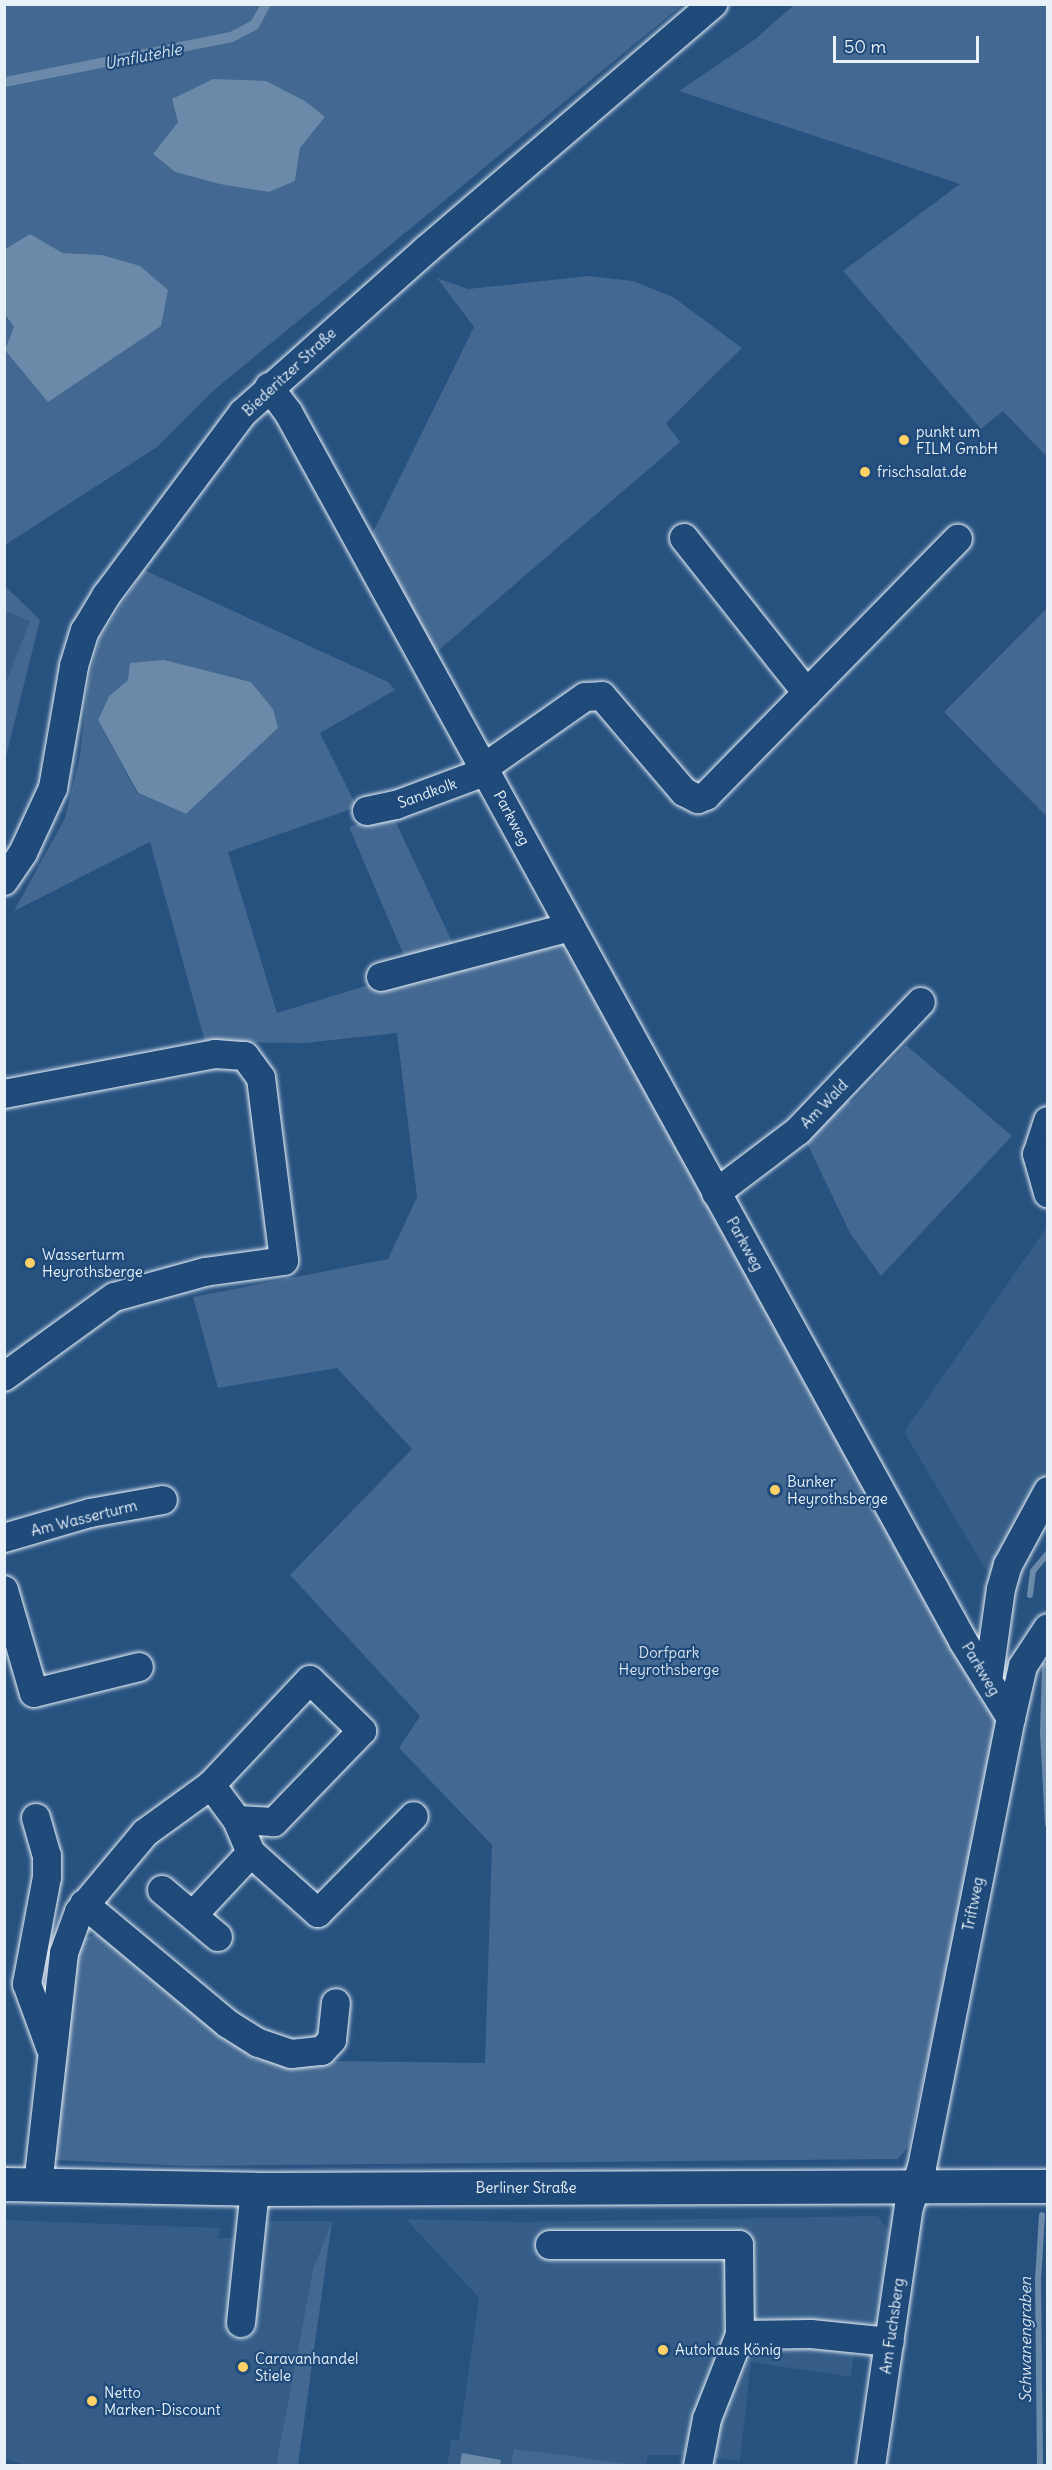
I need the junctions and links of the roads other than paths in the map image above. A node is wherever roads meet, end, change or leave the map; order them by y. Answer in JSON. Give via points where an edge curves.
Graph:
{"nodes":[{"id":1,"x":713,"y":4,"type":"edge"},
{"id":2,"x":269,"y":387,"type":"junction"},
{"id":3,"x":684,"y":538,"type":"dead end"},
{"id":4,"x":958,"y":539,"type":"dead end"},
{"id":5,"x":807,"y":693,"type":"junction"},
{"id":6,"x":486,"y":769,"type":"junction"},
{"id":7,"x":367,"y":811,"type":"dead end"},
{"id":8,"x":4,"y":881,"type":"edge"},
{"id":9,"x":570,"y":927,"type":"junction"},
{"id":10,"x":381,"y":976,"type":"dead end"},
{"id":11,"x":921,"y":1002,"type":"dead end"},
{"id":12,"x":4,"y":1094,"type":"edge"},
{"id":13,"x":1047,"y":1121,"type":"edge"},
{"id":14,"x":716,"y":1193,"type":"junction"},
{"id":15,"x":1047,"y":1193,"type":"edge"},
{"id":16,"x":4,"y":1377,"type":"edge"},
{"id":17,"x":1047,"y":1491,"type":"edge"},
{"id":18,"x":163,"y":1500,"type":"dead end"},
{"id":19,"x":4,"y":1538,"type":"edge"},
{"id":20,"x":4,"y":1590,"type":"edge"},
{"id":21,"x":1047,"y":1628,"type":"edge"},
{"id":22,"x":139,"y":1667,"type":"dead end"},
{"id":23,"x":988,"y":1681,"type":"junction"},
{"id":24,"x":1011,"y":1718,"type":"junction"},
{"id":25,"x":211,"y":1785,"type":"junction"},
{"id":26,"x":414,"y":1816,"type":"dead end"},
{"id":27,"x":36,"y":1818,"type":"dead end"},
{"id":28,"x":237,"y":1820,"type":"junction"},
{"id":29,"x":251,"y":1852,"type":"junction"},
{"id":30,"x":162,"y":1890,"type":"dead end"},
{"id":31,"x":84,"y":1904,"type":"junction"},
{"id":32,"x":194,"y":1914,"type":"junction"},
{"id":33,"x":218,"y":1937,"type":"dead end"},
{"id":34,"x":336,"y":2003,"type":"dead end"},
{"id":35,"x":52,"y":2052,"type":"junction"},
{"id":36,"x":4,"y":2184,"type":"edge"},
{"id":37,"x":38,"y":2185,"type":"junction"},
{"id":38,"x":1047,"y":2186,"type":"edge"},
{"id":39,"x":915,"y":2187,"type":"junction"},
{"id":40,"x":255,"y":2189,"type":"junction"},
{"id":41,"x":550,"y":2245,"type":"dead end"},
{"id":42,"x":241,"y":2323,"type":"dead end"},
{"id":43,"x":740,"y":2335,"type":"junction"},
{"id":44,"x":890,"y":2342,"type":"junction"},
{"id":45,"x":698,"y":2466,"type":"edge"},
{"id":46,"x":871,"y":2466,"type":"edge"}],
"edges":[{"from":1,"to":2,"type":"street","name":"Biederitzer Straße"},
{"from":2,"to":6,"type":"street","name":"Parkweg","via":[[292,419]]},
{"from":2,"to":8,"type":"street","name":"Biederitzer Straße","via":[[229,431],[106,596],[85,631],[76,656],[53,788],[29,843]]},
{"from":3,"to":5,"type":"street"},
{"from":4,"to":5,"type":"street"},
{"from":5,"to":6,"type":"street","via":[[717,787],[698,799],[684,792],[602,696],[585,697]]},
{"from":6,"to":7,"type":"street","name":"Sandkolk","via":[[396,805]]},
{"from":6,"to":9,"type":"street","name":"Parkweg"},
{"from":9,"to":10,"type":"street"},
{"from":9,"to":14,"type":"street","name":"Parkweg"},
{"from":11,"to":14,"type":"street","name":"Am Wald","via":[[798,1131]]},
{"from":12,"to":16,"type":"street","via":[[215,1054],[245,1056],[261,1078],[284,1261],[205,1272],[114,1297]]},
{"from":13,"to":15,"type":"street","via":[[1037,1155]]},
{"from":14,"to":23,"type":"street","name":"Parkweg"},
{"from":17,"to":23,"type":"street","via":[[1018,1541],[1000,1589]]},
{"from":18,"to":19,"type":"street","name":"Am Wasserturm","via":[[90,1513]]},
{"from":20,"to":22,"type":"street","via":[[34,1693]]},
{"from":21,"to":24,"type":"street","name":"Triftweg","via":[[1023,1666]]},
{"from":23,"to":24,"type":"street","name":"Parkweg"},
{"from":24,"to":39,"type":"street","name":"Triftweg"},
{"from":25,"to":28,"type":"street"},
{"from":25,"to":28,"type":"street","via":[[310,1680],[362,1731],[274,1822]]},
{"from":25,"to":31,"type":"street","via":[[146,1833]]},
{"from":26,"to":29,"type":"street","via":[[318,1913]]},
{"from":27,"to":35,"type":"street","via":[[47,1856],[47,1877],[27,1984]]},
{"from":28,"to":29,"type":"street"},
{"from":29,"to":32,"type":"street"},
{"from":30,"to":32,"type":"street"},
{"from":31,"to":34,"type":"street","via":[[228,2024],[259,2043],[291,2054],[322,2052],[332,2040]]},
{"from":31,"to":35,"type":"street","via":[[64,1953]]},
{"from":32,"to":33,"type":"street"},
{"from":35,"to":37,"type":"street"},
{"from":36,"to":37,"type":"main road","name":"Berliner Straße"},
{"from":37,"to":40,"type":"main road","name":"Berliner Straße"},
{"from":38,"to":39,"type":"main road","name":"Berliner Straße"},
{"from":39,"to":40,"type":"main road","name":"Berliner Straße"},
{"from":39,"to":44,"type":"street","name":"Am Fuchsberg"},
{"from":40,"to":42,"type":"street"},
{"from":41,"to":43,"type":"street","via":[[739,2245]]},
{"from":43,"to":44,"type":"street","via":[[811,2334]]},
{"from":43,"to":45,"type":"street","via":[[707,2419]]},
{"from":44,"to":46,"type":"street","name":"Am Fuchsberg"}]}
